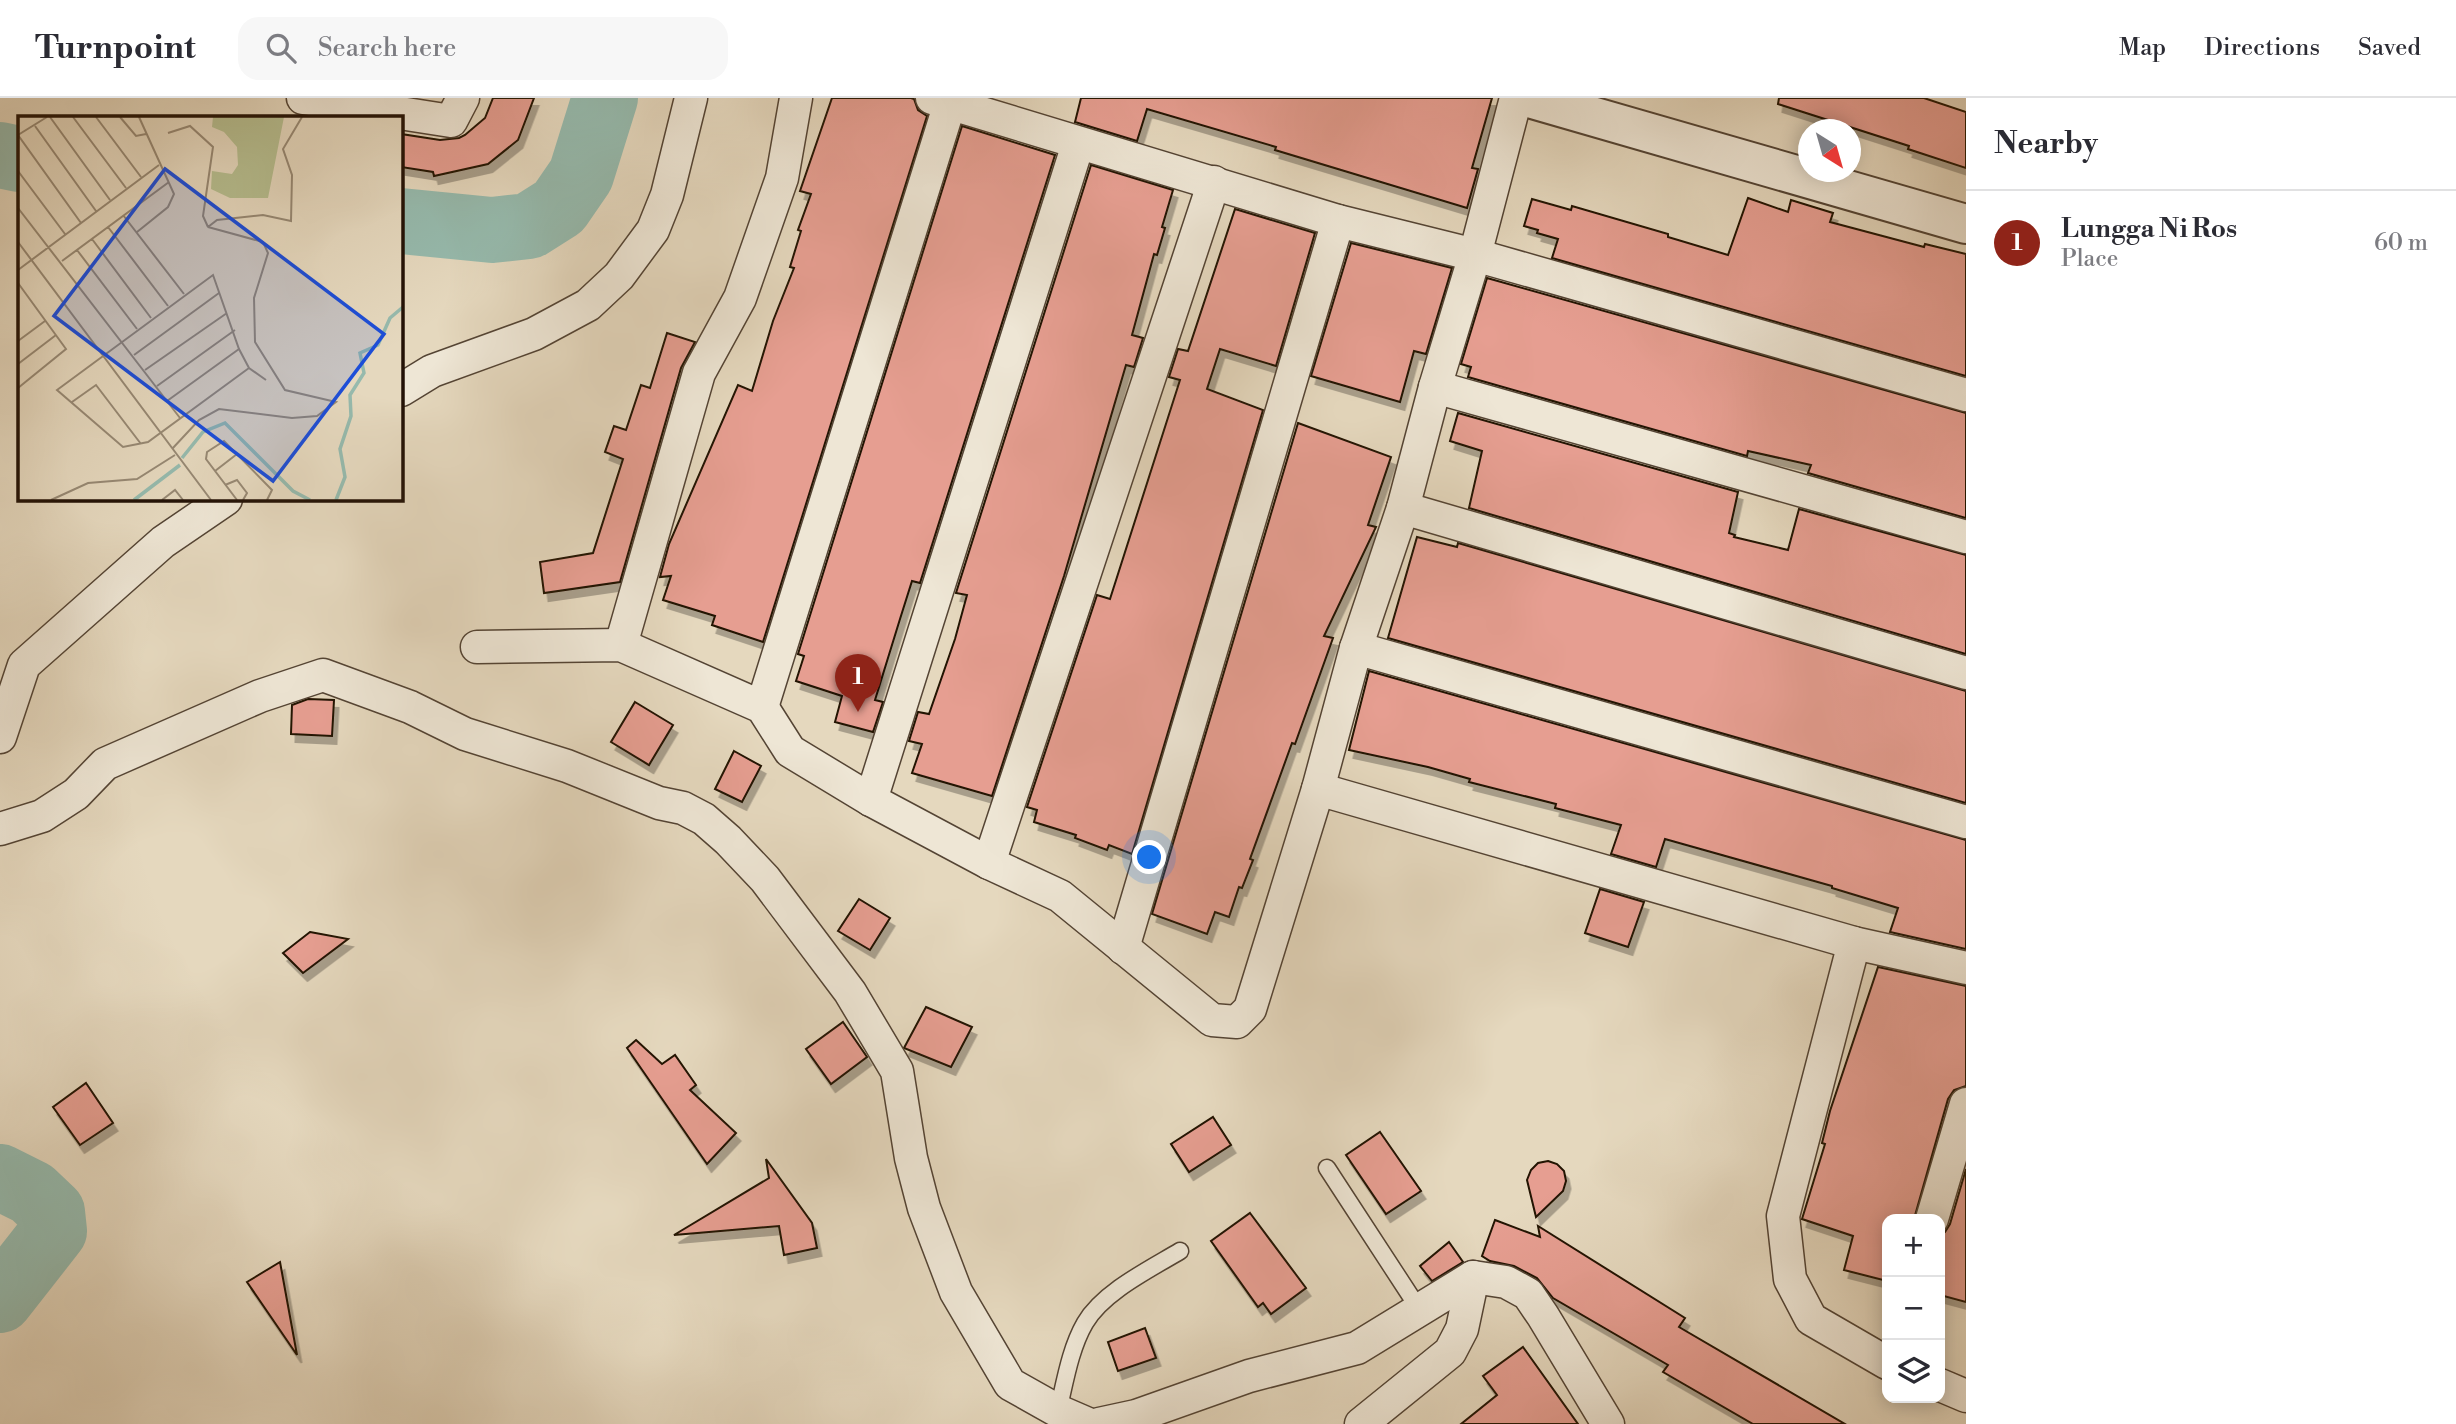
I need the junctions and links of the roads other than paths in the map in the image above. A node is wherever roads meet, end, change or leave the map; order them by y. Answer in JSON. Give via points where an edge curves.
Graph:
{"nodes":[{"id":1,"x":463,"y":98,"type":"edge"},
{"id":2,"x":691,"y":98,"type":"edge"},
{"id":3,"x":796,"y":98,"type":"edge"},
{"id":4,"x":1516,"y":98,"type":"edge"},
{"id":5,"x":1529,"y":98,"type":"edge"},
{"id":6,"x":315,"y":99,"type":"edge"},
{"id":7,"x":941,"y":101,"type":"edge"},
{"id":8,"x":1078,"y":144,"type":"junction"},
{"id":9,"x":1214,"y":182,"type":"junction"},
{"id":10,"x":1338,"y":221,"type":"junction"},
{"id":11,"x":1966,"y":224,"type":"edge"},
{"id":12,"x":1475,"y":255,"type":"junction"},
{"id":13,"x":1435,"y":387,"type":"junction"},
{"id":14,"x":402,"y":389,"type":"edge"},
{"id":15,"x":1966,"y":395,"type":"edge"},
{"id":16,"x":225,"y":500,"type":"edge"},
{"id":17,"x":1403,"y":509,"type":"junction"},
{"id":18,"x":1966,"y":537,"type":"edge"},
{"id":19,"x":621,"y":645,"type":"junction"},
{"id":20,"x":477,"y":646,"type":"dead end"},
{"id":21,"x":1356,"y":648,"type":"junction"},
{"id":22,"x":1966,"y":673,"type":"edge"},
{"id":23,"x":762,"y":707,"type":"junction"},
{"id":24,"x":0,"y":737,"type":"edge"},
{"id":25,"x":1318,"y":789,"type":"junction"},
{"id":26,"x":871,"y":800,"type":"junction"},
{"id":27,"x":1966,"y":822,"type":"edge"},
{"id":28,"x":0,"y":829,"type":"edge"},
{"id":29,"x":989,"y":863,"type":"junction"},
{"id":30,"x":1854,"y":943,"type":"junction"},
{"id":31,"x":1123,"y":948,"type":"junction"},
{"id":32,"x":1966,"y":968,"type":"edge"},
{"id":33,"x":1966,"y":1104,"type":"edge"},
{"id":34,"x":1327,"y":1168,"type":"dead end"},
{"id":35,"x":1933,"y":1214,"type":"edge"},
{"id":36,"x":1180,"y":1251,"type":"dead end"},
{"id":37,"x":1473,"y":1277,"type":"junction"},
{"id":38,"x":1419,"y":1309,"type":"junction"},
{"id":39,"x":1882,"y":1360,"type":"edge"},
{"id":40,"x":1945,"y":1387,"type":"edge"},
{"id":41,"x":1966,"y":1396,"type":"edge"},
{"id":42,"x":1058,"y":1411,"type":"junction"},
{"id":43,"x":1088,"y":1424,"type":"edge"},
{"id":44,"x":1099,"y":1424,"type":"edge"},
{"id":45,"x":1361,"y":1424,"type":"edge"},
{"id":46,"x":1608,"y":1424,"type":"edge"}],
"edges":[{"from":1,"to":6,"type":"street","via":[[451,121]]},
{"from":2,"to":14,"type":"street","via":[[667,195],[653,230],[619,276],[588,305],[534,334],[432,371]]},
{"from":3,"to":19,"type":"street","via":[[782,178],[740,298],[699,373]]},
{"from":4,"to":12,"type":"street"},
{"from":5,"to":11,"type":"street"},
{"from":7,"to":8,"type":"street"},
{"from":7,"to":23,"type":"street"},
{"from":8,"to":9,"type":"street"},
{"from":8,"to":26,"type":"street"},
{"from":9,"to":10,"type":"street"},
{"from":9,"to":29,"type":"street"},
{"from":10,"to":12,"type":"street"},
{"from":10,"to":31,"type":"street"},
{"from":12,"to":13,"type":"street"},
{"from":12,"to":15,"type":"street"},
{"from":13,"to":17,"type":"street"},
{"from":13,"to":18,"type":"street"},
{"from":16,"to":24,"type":"street","via":[[163,542],[24,665]]},
{"from":17,"to":21,"type":"street"},
{"from":17,"to":22,"type":"street"},
{"from":19,"to":20,"type":"street"},
{"from":19,"to":23,"type":"street"},
{"from":21,"to":25,"type":"street"},
{"from":21,"to":27,"type":"street"},
{"from":23,"to":26,"type":"street","via":[[790,751]]},
{"from":25,"to":30,"type":"street"},
{"from":25,"to":31,"type":"street","via":[[1250,1009],[1237,1022],[1212,1020]]},
{"from":26,"to":29,"type":"street"},
{"from":28,"to":42,"type":"street","via":[[42,816],[76,794],[105,764],[260,696],[323,675],[465,734],[567,766],[704,819],[765,879],[857,1003],[898,1071],[924,1208],[956,1292],[1010,1384]]},
{"from":29,"to":31,"type":"street","via":[[1060,897]]},
{"from":30,"to":32,"type":"street"},
{"from":30,"to":39,"type":"street","via":[[1783,1216],[1790,1279],[1811,1319]]},
{"from":33,"to":35,"type":"street"},
{"from":34,"to":38,"type":"lane"},
{"from":36,"to":42,"type":"lane","via":[[1117,1289],[1086,1322],[1068,1365]]},
{"from":37,"to":38,"type":"street"},
{"from":37,"to":45,"type":"street","via":[[1462,1329],[1450,1352]]},
{"from":37,"to":46,"type":"street","via":[[1506,1282],[1528,1294]]},
{"from":38,"to":44,"type":"street","via":[[1357,1348],[1249,1376],[1136,1416]]},
{"from":40,"to":41,"type":"street"},
{"from":42,"to":43,"type":"street"}]}
